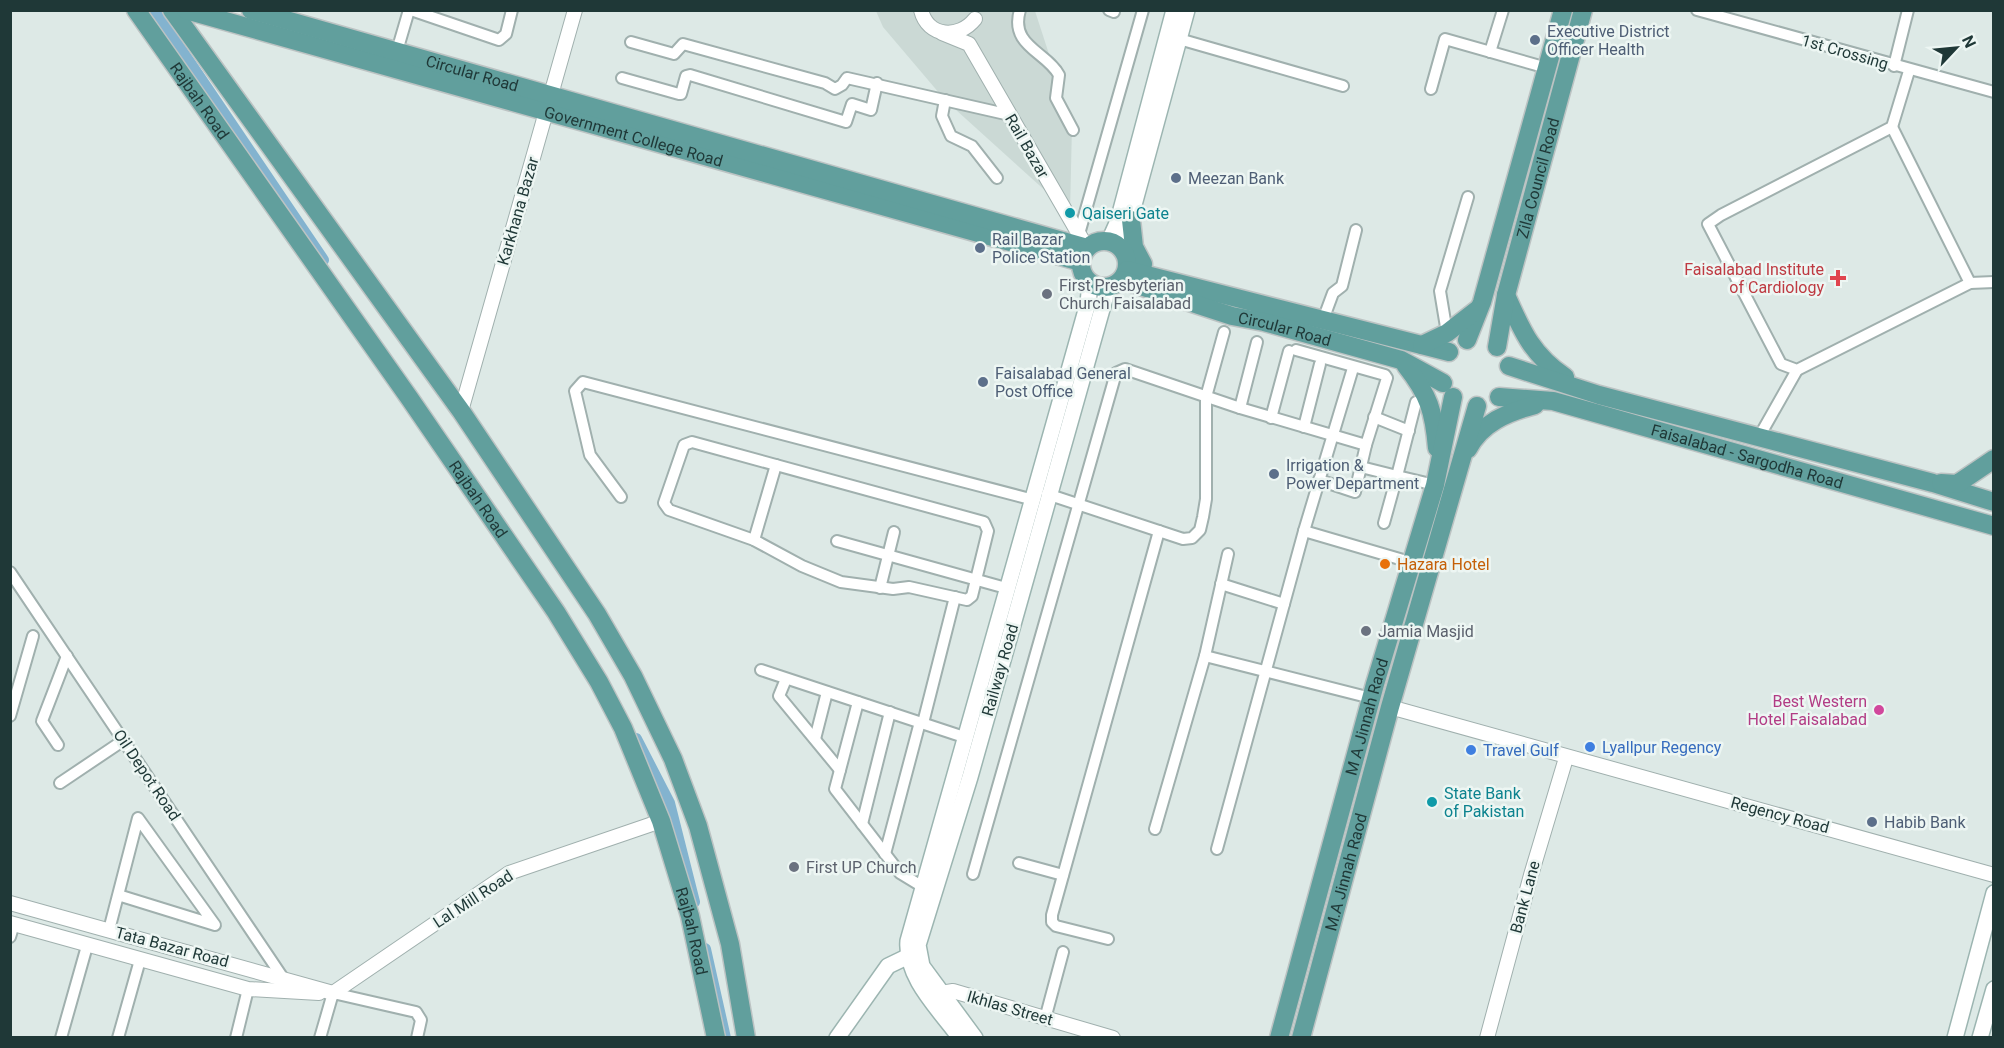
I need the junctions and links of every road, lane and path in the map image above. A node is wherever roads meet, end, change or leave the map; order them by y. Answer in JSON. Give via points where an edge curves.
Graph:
{"nodes":[{"id":1,"x":136,"y":10,"type":"edge"},
{"id":2,"x":172,"y":10,"type":"edge"},
{"id":3,"x":186,"y":10,"type":"edge"},
{"id":4,"x":251,"y":10,"type":"edge"},
{"id":5,"x":410,"y":10,"type":"edge"},
{"id":6,"x":512,"y":10,"type":"edge"},
{"id":7,"x":575,"y":10,"type":"edge"},
{"id":8,"x":921,"y":10,"type":"edge"},
{"id":9,"x":1020,"y":10,"type":"edge"},
{"id":10,"x":1143,"y":10,"type":"edge"},
{"id":11,"x":1174,"y":10,"type":"edge"},
{"id":12,"x":1187,"y":10,"type":"edge"},
{"id":13,"x":1503,"y":10,"type":"edge"},
{"id":14,"x":1563,"y":10,"type":"edge"},
{"id":15,"x":1583,"y":10,"type":"edge"},
{"id":16,"x":1697,"y":10,"type":"edge"},
{"id":17,"x":1908,"y":10,"type":"edge"},
{"id":18,"x":976,"y":15,"type":"edge"},
{"id":19,"x":215,"y":19,"type":"junction"},
{"id":20,"x":942,"y":33,"type":"junction"},
{"id":21,"x":1179,"y":39,"type":"junction"},
{"id":22,"x":631,"y":42,"type":"dead end"},
{"id":23,"x":197,"y":43,"type":"junction"},
{"id":24,"x":969,"y":44,"type":"junction"},
{"id":25,"x":397,"y":51,"type":"junction"},
{"id":26,"x":1490,"y":52,"type":"junction"},
{"id":27,"x":1894,"y":66,"type":"junction"},
{"id":28,"x":1547,"y":68,"type":"junction"},
{"id":29,"x":1909,"y":71,"type":"junction"},
{"id":30,"x":622,"y":78,"type":"dead end"},
{"id":31,"x":877,"y":83,"type":"junction"},
{"id":32,"x":1343,"y":86,"type":"dead end"},
{"id":33,"x":1431,"y":89,"type":"dead end"},
{"id":34,"x":1994,"y":92,"type":"edge"},
{"id":35,"x":945,"y":100,"type":"junction"},
{"id":36,"x":549,"y":103,"type":"junction"},
{"id":37,"x":1010,"y":115,"type":"junction"},
{"id":38,"x":1892,"y":127,"type":"junction"},
{"id":39,"x":1073,"y":130,"type":"dead end"},
{"id":40,"x":274,"y":159,"type":"junction"},
{"id":41,"x":253,"y":176,"type":"junction"},
{"id":42,"x":997,"y":178,"type":"dead end"},
{"id":43,"x":1468,"y":197,"type":"dead end"},
{"id":44,"x":1131,"y":220,"type":"junction"},
{"id":45,"x":1356,"y":230,"type":"dead end"},
{"id":46,"x":1116,"y":245,"type":"junction"},
{"id":47,"x":1082,"y":248,"type":"junction"},
{"id":48,"x":1157,"y":278,"type":"junction"},
{"id":49,"x":1112,"y":280,"type":"junction"},
{"id":50,"x":1994,"y":282,"type":"edge"},
{"id":51,"x":1970,"y":283,"type":"junction"},
{"id":52,"x":1506,"y":295,"type":"junction"},
{"id":53,"x":1479,"y":308,"type":"junction"},
{"id":54,"x":1323,"y":320,"type":"junction"},
{"id":55,"x":1224,"y":332,"type":"dead end"},
{"id":56,"x":1447,"y":333,"type":"junction"},
{"id":57,"x":1467,"y":340,"type":"junction"},
{"id":58,"x":1257,"y":342,"type":"dead end"},
{"id":59,"x":1422,"y":345,"type":"junction"},
{"id":60,"x":1497,"y":347,"type":"junction"},
{"id":61,"x":1449,"y":352,"type":"junction"},
{"id":62,"x":1401,"y":360,"type":"junction"},
{"id":63,"x":1320,"y":364,"type":"dead end"},
{"id":64,"x":1509,"y":366,"type":"junction"},
{"id":65,"x":1353,"y":368,"type":"junction"},
{"id":66,"x":1797,"y":369,"type":"junction"},
{"id":67,"x":1581,"y":388,"type":"junction"},
{"id":68,"x":1448,"y":390,"type":"junction"},
{"id":69,"x":1599,"y":395,"type":"junction"},
{"id":70,"x":1206,"y":397,"type":"junction"},
{"id":71,"x":1499,"y":397,"type":"junction"},
{"id":72,"x":1553,"y":401,"type":"junction"},
{"id":73,"x":1416,"y":402,"type":"dead end"},
{"id":74,"x":1477,"y":406,"type":"junction"},
{"id":75,"x":1240,"y":408,"type":"junction"},
{"id":76,"x":461,"y":411,"type":"junction"},
{"id":77,"x":1594,"y":413,"type":"junction"},
{"id":78,"x":1374,"y":417,"type":"junction"},
{"id":79,"x":1271,"y":418,"type":"junction"},
{"id":80,"x":1304,"y":427,"type":"junction"},
{"id":81,"x":1409,"y":431,"type":"junction"},
{"id":82,"x":1332,"y":436,"type":"junction"},
{"id":83,"x":1759,"y":437,"type":"junction"},
{"id":84,"x":1366,"y":445,"type":"junction"},
{"id":85,"x":1994,"y":459,"type":"edge"},
{"id":86,"x":776,"y":465,"type":"junction"},
{"id":87,"x":1361,"y":467,"type":"junction"},
{"id":88,"x":1457,"y":472,"type":"junction"},
{"id":89,"x":1397,"y":476,"type":"junction"},
{"id":90,"x":1437,"y":476,"type":"junction"},
{"id":91,"x":1319,"y":480,"type":"junction"},
{"id":92,"x":1933,"y":483,"type":"junction"},
{"id":93,"x":1047,"y":495,"type":"junction"},
{"id":94,"x":621,"y":497,"type":"dead end"},
{"id":95,"x":1030,"y":499,"type":"junction"},
{"id":96,"x":1994,"y":502,"type":"edge"},
{"id":97,"x":1078,"y":505,"type":"junction"},
{"id":98,"x":1384,"y":523,"type":"dead end"},
{"id":99,"x":1994,"y":526,"type":"edge"},
{"id":100,"x":894,"y":531,"type":"dead end"},
{"id":101,"x":1159,"y":531,"type":"junction"},
{"id":102,"x":1304,"y":531,"type":"junction"},
{"id":103,"x":754,"y":540,"type":"junction"},
{"id":104,"x":837,"y":541,"type":"dead end"},
{"id":105,"x":1228,"y":554,"type":"dead end"},
{"id":106,"x":888,"y":555,"type":"junction"},
{"id":107,"x":1410,"y":562,"type":"junction"},
{"id":108,"x":10,"y":572,"type":"edge"},
{"id":109,"x":976,"y":579,"type":"junction"},
{"id":110,"x":1221,"y":584,"type":"junction"},
{"id":111,"x":880,"y":588,"type":"junction"},
{"id":112,"x":1006,"y":588,"type":"junction"},
{"id":113,"x":955,"y":597,"type":"junction"},
{"id":114,"x":1284,"y":604,"type":"junction"},
{"id":115,"x":33,"y":636,"type":"dead end"},
{"id":116,"x":67,"y":656,"type":"junction"},
{"id":117,"x":1205,"y":656,"type":"junction"},
{"id":118,"x":761,"y":670,"type":"dead end"},
{"id":119,"x":1266,"y":672,"type":"junction"},
{"id":120,"x":786,"y":679,"type":"junction"},
{"id":121,"x":827,"y":692,"type":"junction"},
{"id":122,"x":1371,"y":698,"type":"junction"},
{"id":123,"x":858,"y":702,"type":"junction"},
{"id":124,"x":1390,"y":706,"type":"junction"},
{"id":125,"x":890,"y":712,"type":"junction"},
{"id":126,"x":10,"y":716,"type":"edge"},
{"id":127,"x":922,"y":723,"type":"junction"},
{"id":128,"x":964,"y":737,"type":"junction"},
{"id":129,"x":815,"y":739,"type":"junction"},
{"id":130,"x":124,"y":740,"type":"junction"},
{"id":131,"x":58,"y":745,"type":"dead end"},
{"id":132,"x":1566,"y":758,"type":"junction"},
{"id":133,"x":840,"y":770,"type":"junction"},
{"id":134,"x":60,"y":783,"type":"dead end"},
{"id":135,"x":661,"y":821,"type":"junction"},
{"id":136,"x":862,"y":824,"type":"junction"},
{"id":137,"x":1155,"y":829,"type":"dead end"},
{"id":138,"x":1217,"y":849,"type":"dead end"},
{"id":139,"x":885,"y":854,"type":"junction"},
{"id":140,"x":1020,"y":864,"type":"dead end"},
{"id":141,"x":973,"y":874,"type":"dead end"},
{"id":142,"x":1063,"y":875,"type":"junction"},
{"id":143,"x":1994,"y":875,"type":"edge"},
{"id":144,"x":923,"y":887,"type":"junction"},
{"id":145,"x":1994,"y":893,"type":"edge"},
{"id":146,"x":118,"y":895,"type":"junction"},
{"id":147,"x":10,"y":903,"type":"edge"},
{"id":148,"x":719,"y":908,"type":"junction"},
{"id":149,"x":692,"y":916,"type":"junction"},
{"id":150,"x":12,"y":928,"type":"edge"},
{"id":151,"x":109,"y":930,"type":"junction"},
{"id":152,"x":1108,"y":939,"type":"dead end"},
{"id":153,"x":87,"y":946,"type":"junction"},
{"id":154,"x":1062,"y":952,"type":"dead end"},
{"id":155,"x":913,"y":954,"type":"junction"},
{"id":156,"x":141,"y":960,"type":"junction"},
{"id":157,"x":283,"y":978,"type":"junction"},
{"id":158,"x":248,"y":989,"type":"junction"},
{"id":159,"x":1994,"y":989,"type":"edge"},
{"id":160,"x":333,"y":993,"type":"junction"},
{"id":161,"x":941,"y":993,"type":"junction"},
{"id":162,"x":1045,"y":1019,"type":"junction"},
{"id":163,"x":62,"y":1038,"type":"edge"},
{"id":164,"x":118,"y":1038,"type":"edge"},
{"id":165,"x":236,"y":1038,"type":"edge"},
{"id":166,"x":320,"y":1038,"type":"edge"},
{"id":167,"x":417,"y":1038,"type":"edge"},
{"id":168,"x":716,"y":1038,"type":"edge"},
{"id":169,"x":746,"y":1038,"type":"edge"},
{"id":170,"x":837,"y":1038,"type":"edge"},
{"id":171,"x":960,"y":1038,"type":"edge"},
{"id":172,"x":975,"y":1038,"type":"edge"},
{"id":173,"x":1113,"y":1038,"type":"edge"},
{"id":174,"x":1279,"y":1038,"type":"edge"},
{"id":175,"x":1300,"y":1038,"type":"edge"},
{"id":176,"x":1487,"y":1038,"type":"edge"},
{"id":177,"x":1955,"y":1038,"type":"edge"},
{"id":178,"x":1980,"y":1038,"type":"edge"}],
"edges":[{"from":1,"to":41,"type":"main road","name":"Rajbah Road"},
{"from":2,"to":23,"type":"main road","name":"Rajbah Road"},
{"from":3,"to":19,"type":"main road","name":"Government College Road"},
{"from":4,"to":25,"type":"main road","name":"Circular Road"},
{"from":5,"to":6,"type":"street","via":[[499,40],[506,34]]},
{"from":5,"to":25,"type":"street"},
{"from":7,"to":36,"type":"street","name":"Karkhana Bazar"},
{"from":8,"to":20,"type":"street","via":[[926,23]]},
{"from":9,"to":39,"type":"street","via":[[1017,22],[1027,45],[1059,75],[1057,103]]},
{"from":10,"to":47,"type":"street"},
{"from":11,"to":46,"type":"main road","via":[[1118,221]]},
{"from":12,"to":21,"type":"main road"},
{"from":13,"to":26,"type":"street"},
{"from":14,"to":28,"type":"main road","name":"Zila Council Road"},
{"from":15,"to":52,"type":"main road","name":"Zila Council Road"},
{"from":16,"to":27,"type":"street","name":"1st Crossing"},
{"from":17,"to":27,"type":"street"},
{"from":18,"to":20,"type":"street","via":[[961,32]]},
{"from":18,"to":24,"type":"street"},
{"from":19,"to":23,"type":"main road"},
{"from":19,"to":36,"type":"main road","name":"Government College Road"},
{"from":20,"to":24,"type":"street"},
{"from":21,"to":32,"type":"street"},
{"from":21,"to":44,"type":"main road"},
{"from":22,"to":31,"type":"street","via":[[674,54],[683,44],[835,88],[847,78]]},
{"from":23,"to":40,"type":"main road","name":"Rajbah Road"},
{"from":24,"to":37,"type":"street","name":"Rail Bazar"},
{"from":25,"to":36,"type":"main road","name":"Circular Road"},
{"from":26,"to":28,"type":"street"},
{"from":26,"to":33,"type":"street","via":[[1445,39]]},
{"from":27,"to":29,"type":"street","name":"1st Crossing"},
{"from":28,"to":53,"type":"main road","name":"Zila Council Road"},
{"from":29,"to":34,"type":"street","name":"1st Crossing"},
{"from":29,"to":38,"type":"street"},
{"from":30,"to":31,"type":"street","via":[[681,94],[686,76],[690,75],[846,122],[852,104],[871,110]]},
{"from":31,"to":35,"type":"street"},
{"from":35,"to":37,"type":"street"},
{"from":35,"to":42,"type":"street","via":[[942,116],[951,136],[972,146]]},
{"from":36,"to":47,"type":"main road","name":"Government College Road"},
{"from":36,"to":76,"type":"street","name":"Karkhana Bazar"},
{"from":37,"to":47,"type":"street","name":"Rail Bazar"},
{"from":38,"to":51,"type":"street"},
{"from":38,"to":66,"type":"street","via":[[1708,224],[1781,364]]},
{"from":40,"to":41,"type":"main road"},
{"from":40,"to":76,"type":"main road","name":"Rajbah Road"},
{"from":41,"to":135,"type":"main road","name":"Rajbah Road","via":[[556,612],[623,728]]},
{"from":43,"to":56,"type":"street","via":[[1440,291]]},
{"from":44,"to":46,"type":"main road"},
{"from":44,"to":48,"type":"main road","via":[[1134,247]]},
{"from":45,"to":54,"type":"street","via":[[1342,286],[1333,293]]},
{"from":46,"to":47,"type":"main road","via":[[1094,243]]},
{"from":46,"to":49,"type":"main road","via":[[1128,262]]},
{"from":47,"to":49,"type":"main road","via":[[1085,277]]},
{"from":48,"to":49,"type":"main road","name":"Circular Road"},
{"from":48,"to":54,"type":"main road","name":"Circular Road"},
{"from":49,"to":62,"type":"main road","name":"Circular Road"},
{"from":49,"to":93,"type":"main road","name":"Railway Road"},
{"from":49,"to":95,"type":"main road","name":"Railway Road","via":[[1088,303]]},
{"from":50,"to":51,"type":"street"},
{"from":51,"to":66,"type":"street"},
{"from":52,"to":60,"type":"main road","name":"Zila Council Road"},
{"from":52,"to":67,"type":"main road","via":[[1544,363]]},
{"from":53,"to":56,"type":"main road"},
{"from":53,"to":57,"type":"main road","name":"Zila Council Road"},
{"from":54,"to":59,"type":"main road","name":"Circular Road"},
{"from":55,"to":70,"type":"street"},
{"from":56,"to":59,"type":"main road"},
{"from":57,"to":60,"type":"main road","via":[[1488,341]]},
{"from":57,"to":61,"type":"main road"},
{"from":58,"to":75,"type":"street"},
{"from":59,"to":61,"type":"main road","name":"Circular Road"},
{"from":60,"to":64,"type":"main road"},
{"from":61,"to":68,"type":"main road","via":[[1443,361]]},
{"from":62,"to":68,"type":"main road","name":"Circular Road"},
{"from":62,"to":90,"type":"main road","via":[[1421,385],[1433,409]]},
{"from":63,"to":80,"type":"street"},
{"from":64,"to":67,"type":"main road","name":"Faisalabad - Sargodha Road"},
{"from":64,"to":71,"type":"main road","via":[[1509,377]]},
{"from":65,"to":78,"type":"street","via":[[1387,378]]},
{"from":65,"to":79,"type":"street","via":[[1292,351]]},
{"from":65,"to":82,"type":"street"},
{"from":66,"to":83,"type":"street"},
{"from":67,"to":69,"type":"main road","name":"Faisalabad - Sargodha Road"},
{"from":68,"to":74,"type":"main road","via":[[1464,404]]},
{"from":68,"to":90,"type":"main road","name":"M A Jinnah Raod"},
{"from":69,"to":77,"type":"main road"},
{"from":69,"to":83,"type":"main road","name":"Faisalabad - Sargodha Road"},
{"from":70,"to":75,"type":"street"},
{"from":70,"to":97,"type":"street","via":[[1119,369]]},
{"from":70,"to":101,"type":"street","via":[[1206,499],[1200,530],[1192,538]]},
{"from":71,"to":72,"type":"main road","name":"Faisalabad - Sargodha Road"},
{"from":71,"to":74,"type":"main road"},
{"from":72,"to":77,"type":"main road","name":"Faisalabad - Sargodha Road"},
{"from":72,"to":88,"type":"main road","via":[[1511,411],[1489,424],[1471,442]]},
{"from":73,"to":81,"type":"street"},
{"from":74,"to":88,"type":"main road","name":"M A Jinnah Raod"},
{"from":75,"to":79,"type":"street"},
{"from":76,"to":148,"type":"main road","name":"Rajbah Road","via":[[597,614],[633,676],[673,759],[698,826]]},
{"from":77,"to":99,"type":"main road","name":"Faisalabad - Sargodha Road"},
{"from":78,"to":81,"type":"street"},
{"from":78,"to":84,"type":"street"},
{"from":79,"to":80,"type":"street"},
{"from":80,"to":82,"type":"street"},
{"from":81,"to":89,"type":"street"},
{"from":82,"to":84,"type":"street"},
{"from":82,"to":91,"type":"street"},
{"from":83,"to":92,"type":"main road","name":"Faisalabad - Sargodha Road"},
{"from":84,"to":87,"type":"street"},
{"from":85,"to":92,"type":"main road","via":[[1957,484]]},
{"from":86,"to":103,"type":"street"},
{"from":86,"to":103,"type":"street","via":[[686,442],[664,503],[669,510]]},
{"from":86,"to":109,"type":"street","via":[[984,522],[988,531]]},
{"from":87,"to":89,"type":"street"},
{"from":87,"to":91,"type":"street","via":[[1355,492]]},
{"from":88,"to":90,"type":"main road"},
{"from":88,"to":124,"type":"main road","name":"M A Jinnah Raod"},
{"from":89,"to":90,"type":"street"},
{"from":89,"to":98,"type":"street"},
{"from":90,"to":107,"type":"main road","name":"M A Jinnah Raod"},
{"from":91,"to":102,"type":"street"},
{"from":92,"to":96,"type":"main road","name":"Faisalabad - Sargodha Road"},
{"from":93,"to":97,"type":"street"},
{"from":93,"to":155,"type":"main road","name":"Railway Road","via":[[970,777]]},
{"from":94,"to":95,"type":"street","via":[[590,455],[575,391],[583,382]]},
{"from":95,"to":112,"type":"main road","name":"Railway Road"},
{"from":97,"to":101,"type":"street"},
{"from":97,"to":141,"type":"street"},
{"from":100,"to":106,"type":"street"},
{"from":101,"to":142,"type":"street"},
{"from":102,"to":107,"type":"street"},
{"from":102,"to":114,"type":"street"},
{"from":103,"to":111,"type":"street","via":[[841,582]]},
{"from":104,"to":106,"type":"street"},
{"from":105,"to":110,"type":"street"},
{"from":106,"to":109,"type":"street"},
{"from":106,"to":111,"type":"street"},
{"from":107,"to":122,"type":"main road","name":"M A Jinnah Raod"},
{"from":108,"to":116,"type":"street","name":"Oil Depot Road"},
{"from":109,"to":112,"type":"street"},
{"from":109,"to":113,"type":"street","via":[[969,599]]},
{"from":110,"to":114,"type":"street"},
{"from":110,"to":117,"type":"street"},
{"from":111,"to":113,"type":"street","via":[[909,587]]},
{"from":112,"to":128,"type":"main road","name":"Railway Road"},
{"from":113,"to":127,"type":"street"},
{"from":114,"to":119,"type":"street"},
{"from":115,"to":126,"type":"street"},
{"from":116,"to":130,"type":"street","name":"Oil Depot Road"},
{"from":116,"to":131,"type":"street","via":[[42,721]]},
{"from":117,"to":119,"type":"street"},
{"from":117,"to":137,"type":"street"},
{"from":118,"to":120,"type":"street"},
{"from":119,"to":122,"type":"street"},
{"from":119,"to":138,"type":"street"},
{"from":120,"to":121,"type":"street"},
{"from":120,"to":129,"type":"street","via":[[779,696]]},
{"from":121,"to":123,"type":"street"},
{"from":121,"to":129,"type":"street"},
{"from":122,"to":174,"type":"main road","name":"M A Jinnah Raod"},
{"from":123,"to":125,"type":"street"},
{"from":123,"to":133,"type":"street"},
{"from":124,"to":132,"type":"street","name":"Regency Road"},
{"from":124,"to":175,"type":"main road","name":"M.A Jinnah Raod"},
{"from":125,"to":127,"type":"street"},
{"from":125,"to":136,"type":"street"},
{"from":127,"to":128,"type":"street"},
{"from":127,"to":139,"type":"street"},
{"from":128,"to":144,"type":"main road","name":"Railway Road"},
{"from":129,"to":133,"type":"street"},
{"from":130,"to":134,"type":"street"},
{"from":130,"to":157,"type":"street","name":"Oil Depot Road"},
{"from":132,"to":143,"type":"street","name":"Regency Road"},
{"from":132,"to":176,"type":"street","name":"Bank Lane"},
{"from":133,"to":136,"type":"street","via":[[835,789]]},
{"from":135,"to":149,"type":"main road","name":"Rajbah Road"},
{"from":135,"to":160,"type":"street","name":"Lal Mill Road","via":[[509,873]]},
{"from":136,"to":139,"type":"street"},
{"from":139,"to":144,"type":"street","via":[[900,873]]},
{"from":140,"to":142,"type":"street"},
{"from":142,"to":152,"type":"street","via":[[1052,922]]},
{"from":144,"to":155,"type":"main road","name":"Railway Road","via":[[910,927]]},
{"from":145,"to":177,"type":"main road"},
{"from":146,"to":146,"type":"street","via":[[138,818],[215,925],[129,898]]},
{"from":146,"to":151,"type":"street"},
{"from":147,"to":151,"type":"street","name":"Tata Bazar Road"},
{"from":148,"to":149,"type":"main road"},
{"from":148,"to":169,"type":"main road","name":"Rajbah Road"},
{"from":149,"to":168,"type":"main road","name":"Rajbah Road"},
{"from":150,"to":153,"type":"street","name":"Tata Bazar Road"},
{"from":151,"to":157,"type":"street","name":"Tata Bazar Road"},
{"from":153,"to":156,"type":"street","name":"Tata Bazar Road"},
{"from":153,"to":163,"type":"street"},
{"from":154,"to":162,"type":"street"},
{"from":155,"to":161,"type":"main road"},
{"from":155,"to":170,"type":"main road","via":[[882,973]]},
{"from":155,"to":171,"type":"main road","name":"Railway Road","via":[[916,978]]},
{"from":156,"to":158,"type":"street","name":"Tata Bazar Road"},
{"from":156,"to":164,"type":"street"},
{"from":157,"to":160,"type":"street","name":"Tata Bazar Road"},
{"from":158,"to":160,"type":"street","name":"Tata Bazar Road"},
{"from":158,"to":165,"type":"street"},
{"from":159,"to":178,"type":"main road"},
{"from":160,"to":166,"type":"street"},
{"from":160,"to":167,"type":"street","name":"Tata Bazar Road","via":[[416,1012],[422,1020]]},
{"from":161,"to":162,"type":"street","name":"Ikhlas Street","via":[[953,992]]},
{"from":161,"to":172,"type":"main road"},
{"from":162,"to":173,"type":"street","name":"Ikhlas Street"}]}
